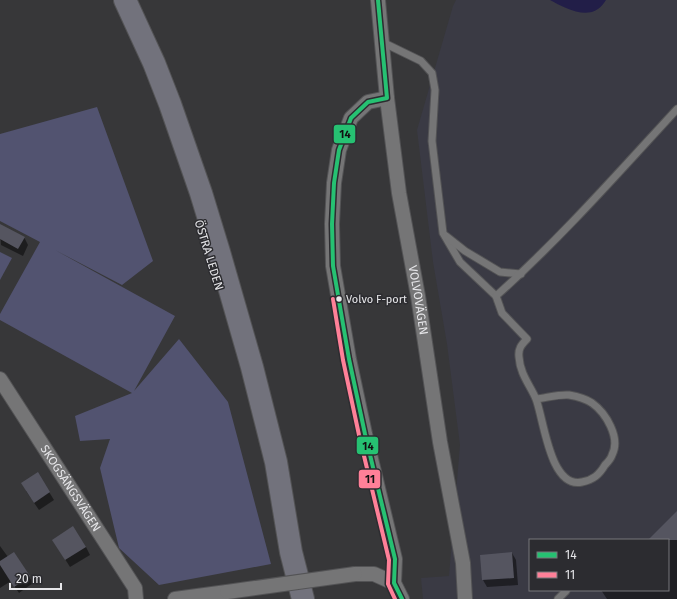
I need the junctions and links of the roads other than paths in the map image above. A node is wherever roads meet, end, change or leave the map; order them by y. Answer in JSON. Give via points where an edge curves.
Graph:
{"nodes":[{"id":1,"x":113,"y":0,"type":"edge"},
{"id":2,"x":125,"y":0,"type":"edge"},
{"id":3,"x":378,"y":0,"type":"edge"},
{"id":4,"x":382,"y":42,"type":"junction"},
{"id":5,"x":387,"y":98,"type":"junction"},
{"id":6,"x":677,"y":109,"type":"edge"},
{"id":7,"x":443,"y":233,"type":"junction"},
{"id":8,"x":521,"y":274,"type":"junction"},
{"id":9,"x":496,"y":296,"type":"junction"},
{"id":10,"x":0,"y":379,"type":"edge"},
{"id":11,"x":536,"y":399,"type":"junction"},
{"id":12,"x":285,"y":517,"type":"junction"},
{"id":13,"x":394,"y":583,"type":"junction"},
{"id":14,"x":566,"y":591,"type":"dead end"},
{"id":15,"x":136,"y":599,"type":"edge"},
{"id":16,"x":175,"y":599,"type":"edge"},
{"id":17,"x":303,"y":599,"type":"edge"},
{"id":18,"x":402,"y":599,"type":"edge"},
{"id":19,"x":465,"y":599,"type":"edge"},
{"id":20,"x":558,"y":599,"type":"edge"}],
"edges":[{"from":1,"to":12,"type":"highway","name":"ÖSTRA LEDEN","via":[[162,119],[194,206],[218,284],[267,467]]},
{"from":2,"to":12,"type":"highway","name":"ÖSTRA LEDEN","via":[[154,63],[201,193],[252,367],[274,456]]},
{"from":3,"to":4,"type":"street","name":"VOLVOVÄGEN"},
{"from":4,"to":5,"type":"street","name":"VOLVOVÄGEN"},
{"from":4,"to":7,"type":"lane","via":[[421,61],[432,73],[435,90],[432,141]]},
{"from":5,"to":13,"type":"street","via":[[368,102],[351,118],[340,150],[334,183],[332,224],[333,266],[348,359],[395,559]]},
{"from":5,"to":19,"type":"street","name":"VOLVOVÄGEN","via":[[399,193],[418,296],[440,442],[464,563]]},
{"from":6,"to":8,"type":"lane"},
{"from":7,"to":8,"type":"lane","via":[[465,251],[500,272]]},
{"from":7,"to":9,"type":"lane","via":[[460,262]]},
{"from":8,"to":9,"type":"lane"},
{"from":9,"to":11,"type":"lane","via":[[502,313],[527,339],[520,346],[519,358],[523,375]]},
{"from":10,"to":15,"type":"street","name":"SKOGSÄNGSVÄGEN","via":[[135,588]]},
{"from":11,"to":11,"type":"lane","via":[[557,470],[567,480],[580,483],[593,479],[613,454],[615,442],[612,427],[591,402],[568,395]]},
{"from":12,"to":17,"type":"highway","name":"ÖSTRA LEDEN"},
{"from":13,"to":16,"type":"street","bridge":true,"via":[[374,574],[355,574]]},
{"from":13,"to":18,"type":"street"},
{"from":14,"to":20,"type":"lane"}]}
